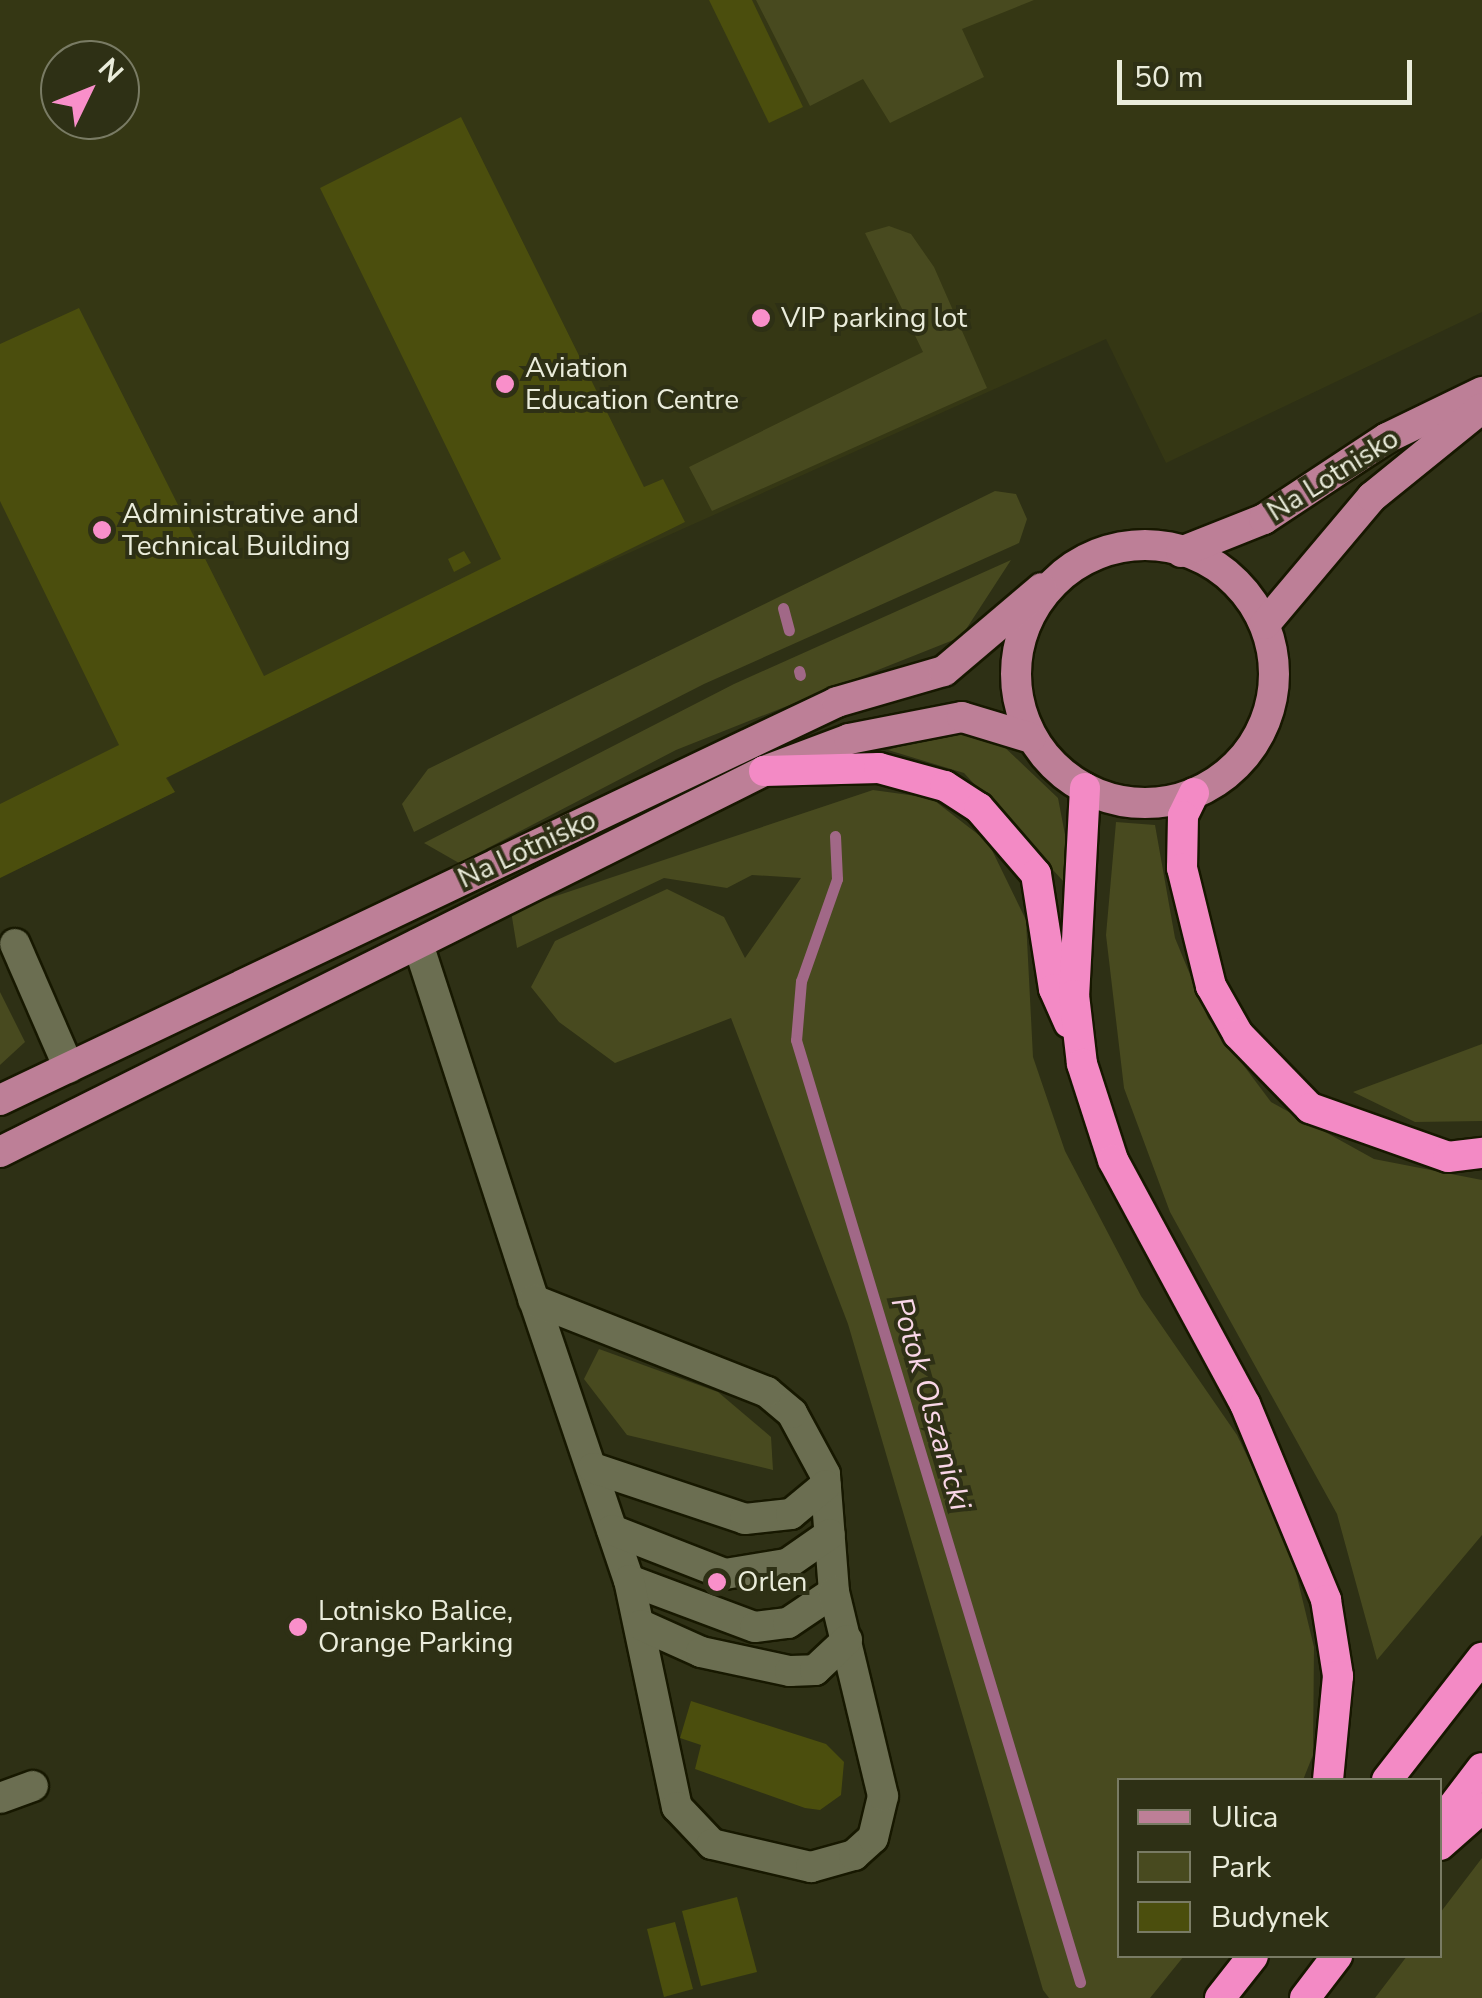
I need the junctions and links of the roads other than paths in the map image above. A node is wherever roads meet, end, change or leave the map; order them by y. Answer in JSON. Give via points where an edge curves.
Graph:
{"nodes":[{"id":1,"x":1482,"y":392,"type":"edge"},
{"id":2,"x":1482,"y":408,"type":"edge"},
{"id":3,"x":1181,"y":552,"type":"junction"},
{"id":4,"x":1042,"y":588,"type":"junction"},
{"id":5,"x":1265,"y":624,"type":"junction"},
{"id":6,"x":1031,"y":738,"type":"junction"},
{"id":7,"x":764,"y":772,"type":"junction"},
{"id":8,"x":1084,"y":788,"type":"junction"},
{"id":9,"x":1194,"y":794,"type":"junction"},
{"id":10,"x":15,"y":944,"type":"dead end"},
{"id":11,"x":418,"y":944,"type":"junction"},
{"id":12,"x":1080,"y":1047,"type":"junction"},
{"id":13,"x":69,"y":1068,"type":"junction"},
{"id":14,"x":0,"y":1100,"type":"edge"},
{"id":15,"x":0,"y":1152,"type":"edge"},
{"id":16,"x":1482,"y":1153,"type":"edge"},
{"id":17,"x":534,"y":1300,"type":"junction"},
{"id":18,"x":593,"y":1468,"type":"junction"},
{"id":19,"x":826,"y":1484,"type":"junction"},
{"id":20,"x":612,"y":1530,"type":"junction"},
{"id":21,"x":830,"y":1534,"type":"junction"},
{"id":22,"x":629,"y":1580,"type":"junction"},
{"id":23,"x":834,"y":1592,"type":"junction"},
{"id":24,"x":640,"y":1625,"type":"junction"},
{"id":25,"x":847,"y":1640,"type":"junction"},
{"id":26,"x":1482,"y":1658,"type":"edge"},
{"id":27,"x":1482,"y":1768,"type":"edge"},
{"id":28,"x":1328,"y":1778,"type":"edge"},
{"id":29,"x":1390,"y":1778,"type":"edge"},
{"id":30,"x":33,"y":1786,"type":"dead end"},
{"id":31,"x":0,"y":1798,"type":"edge"},
{"id":32,"x":1482,"y":1808,"type":"edge"},
{"id":33,"x":1442,"y":1820,"type":"edge"},
{"id":34,"x":1442,"y":1843,"type":"edge"},
{"id":35,"x":1239,"y":1958,"type":"edge"},
{"id":36,"x":1251,"y":1958,"type":"edge"},
{"id":37,"x":1336,"y":1958,"type":"edge"},
{"id":38,"x":1218,"y":1998,"type":"edge"},
{"id":39,"x":1304,"y":1998,"type":"edge"}],
"edges":[{"from":1,"to":3,"type":"main road","name":"Na Lotnisko","via":[[1387,438],[1264,519]]},
{"from":2,"to":5,"type":"main road","name":"Na Lotnisko","via":[[1372,497]]},
{"from":3,"to":4,"type":"main road","via":[[1112,548]]},
{"from":3,"to":5,"type":"main road","via":[[1224,576]]},
{"from":4,"to":6,"type":"main road","via":[[1020,642]]},
{"from":4,"to":13,"type":"main road","name":"Na Lotnisko","via":[[944,671],[836,702]]},
{"from":5,"to":9,"type":"main road","via":[[1276,658],[1268,715],[1239,764]]},
{"from":6,"to":7,"type":"main road","name":"Na Lotnisko","via":[[962,717],[849,738]]},
{"from":6,"to":8,"type":"main road"},
{"from":7,"to":11,"type":"main road","name":"Na Lotnisko"},
{"from":7,"to":12,"type":"highway","via":[[879,768],[945,786],[979,808],[1036,874],[1054,989]]},
{"from":8,"to":9,"type":"main road","via":[[1156,803]]},
{"from":8,"to":12,"type":"highway"},
{"from":9,"to":16,"type":"highway","via":[[1183,816],[1182,868],[1212,986],[1238,1034],[1310,1108],[1448,1157]]},
{"from":10,"to":13,"type":"lane"},
{"from":11,"to":15,"type":"main road","name":"Na Lotnisko"},
{"from":11,"to":17,"type":"lane"},
{"from":12,"to":28,"type":"highway","via":[[1113,1160],[1245,1404],[1326,1600],[1338,1676]]},
{"from":13,"to":14,"type":"main road","name":"Na Lotnisko"},
{"from":17,"to":18,"type":"lane"},
{"from":17,"to":19,"type":"lane","via":[[767,1392],[812,1443]]},
{"from":18,"to":19,"type":"lane","via":[[745,1519],[791,1514]]},
{"from":18,"to":20,"type":"lane"},
{"from":19,"to":21,"type":"lane"},
{"from":20,"to":21,"type":"lane","via":[[725,1574],[787,1564]]},
{"from":20,"to":22,"type":"lane"},
{"from":21,"to":23,"type":"lane"},
{"from":22,"to":23,"type":"lane","via":[[755,1627],[788,1623]]},
{"from":22,"to":24,"type":"lane"},
{"from":23,"to":25,"type":"lane"},
{"from":24,"to":25,"type":"lane","via":[[700,1652],[790,1672],[815,1670]]},
{"from":24,"to":25,"type":"lane","via":[[664,1760],[694,1830],[736,1853],[811,1867],[854,1855],[881,1818],[877,1757]]},
{"from":26,"to":29,"type":"highway"},
{"from":27,"to":33,"type":"highway"},
{"from":30,"to":31,"type":"lane"},
{"from":32,"to":34,"type":"highway"},
{"from":35,"to":38,"type":"highway"},
{"from":36,"to":38,"type":"highway"},
{"from":37,"to":39,"type":"highway"}]}
